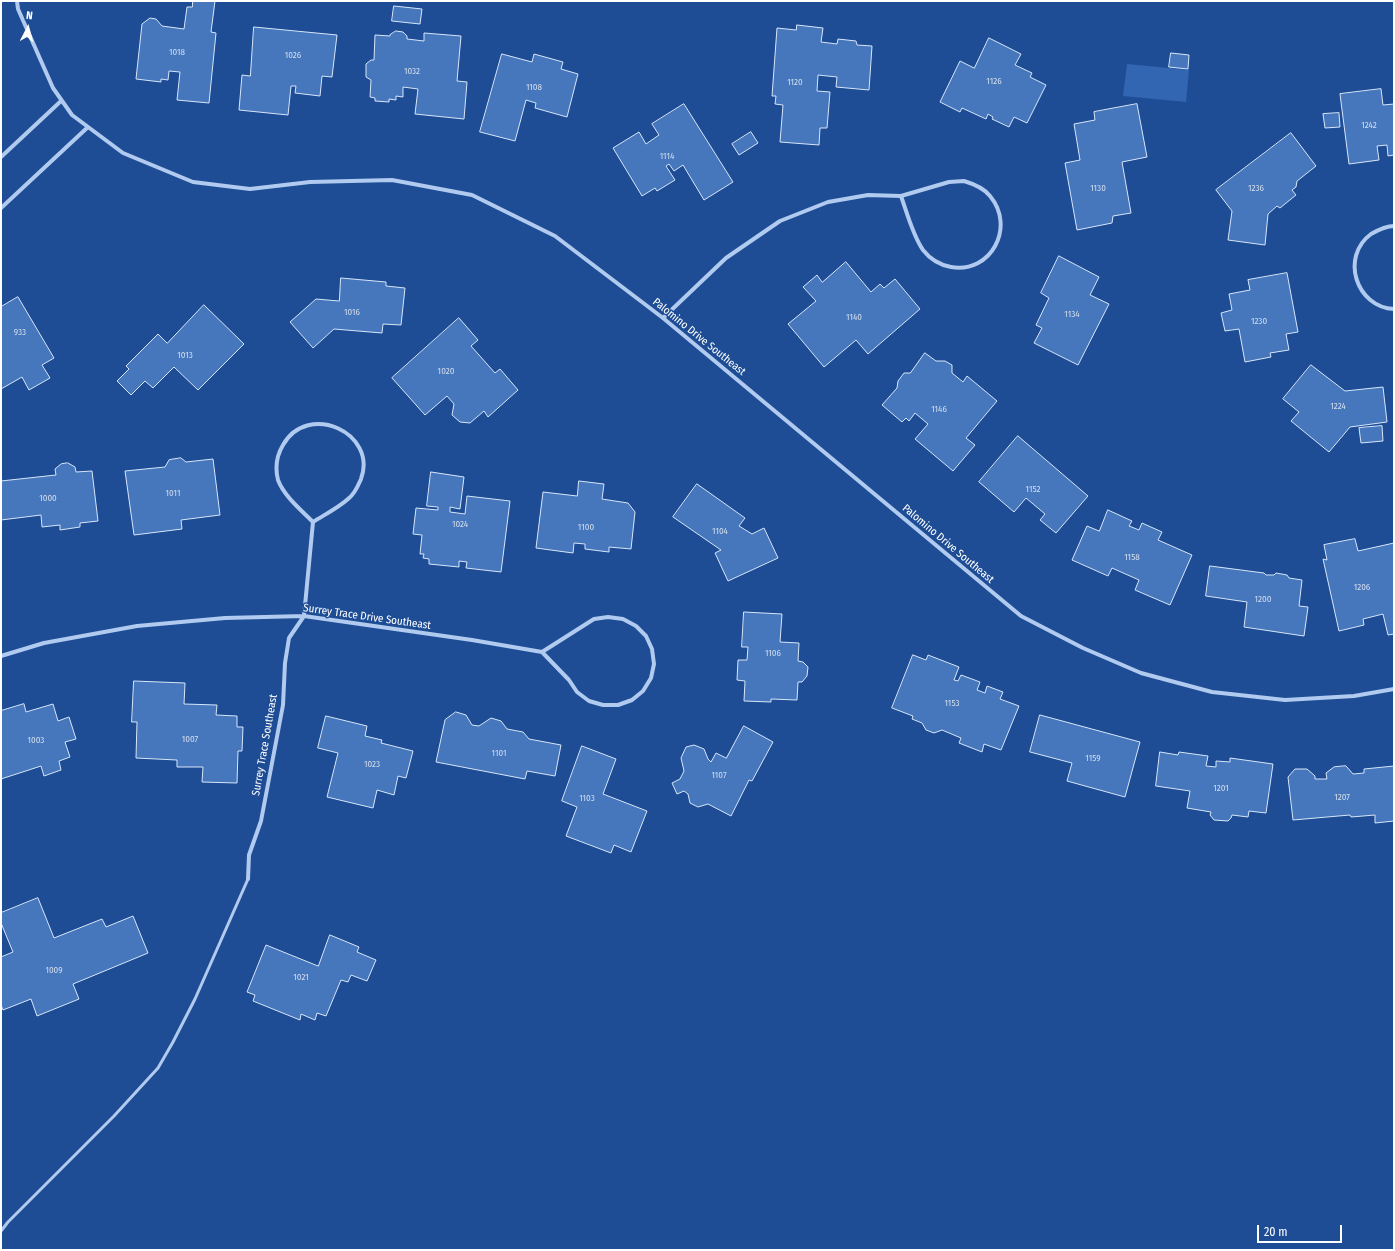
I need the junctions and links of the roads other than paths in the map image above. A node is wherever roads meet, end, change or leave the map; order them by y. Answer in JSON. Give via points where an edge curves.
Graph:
{"nodes":[{"id":1,"x":18,"y":1,"type":"edge"},
{"id":2,"x":61,"y":101,"type":"junction"},
{"id":3,"x":88,"y":127,"type":"junction"},
{"id":4,"x":1,"y":157,"type":"edge"},
{"id":5,"x":900,"y":196,"type":"junction"},
{"id":6,"x":1,"y":208,"type":"edge"},
{"id":7,"x":1394,"y":226,"type":"edge"},
{"id":8,"x":1394,"y":309,"type":"edge"},
{"id":9,"x":663,"y":318,"type":"junction"},
{"id":10,"x":313,"y":522,"type":"junction"},
{"id":11,"x":304,"y":616,"type":"junction"},
{"id":12,"x":542,"y":652,"type":"junction"},
{"id":13,"x":1,"y":656,"type":"edge"},
{"id":14,"x":1394,"y":689,"type":"edge"},
{"id":15,"x":248,"y":879,"type":"joint"},
{"id":16,"x":1,"y":1231,"type":"edge"}],
"edges":[{"from":1,"to":2,"type":"street","name":"Palomino Drive Southeast","via":[[18,9]]},
{"from":2,"to":3,"type":"street","name":"Palomino Drive Southeast","via":[[72,116]]},
{"from":2,"to":4,"type":"street"},
{"from":3,"to":6,"type":"street"},
{"from":3,"to":9,"type":"street","name":"Palomino Drive Southeast","via":[[123,153],[193,182],[250,189],[310,182],[392,180],[472,194],[554,236]]},
{"from":5,"to":5,"type":"street","via":[[922,249],[932,260],[944,266],[972,266],[994,249],[1000,237],[1001,222],[998,208],[990,195],[978,186],[964,181],[949,182]]},
{"from":5,"to":9,"type":"street","via":[[868,195],[828,202],[780,221],[726,258]]},
{"from":7,"to":8,"type":"street","via":[[1377,230],[1365,239],[1359,246],[1354,263],[1357,283],[1366,296],[1373,303]]},
{"from":9,"to":14,"type":"street","name":"Palomino Drive Southeast","via":[[1021,616],[1076,644],[1141,673],[1212,692],[1285,700],[1354,696]]},
{"from":10,"to":10,"type":"street","via":[[348,499],[358,488],[363,474],[363,460],[358,446],[349,435],[337,427],[323,424],[309,424],[296,430],[279,452],[276,466],[278,480],[285,492]]},
{"from":10,"to":11,"type":"street"},
{"from":11,"to":12,"type":"street","name":"Surrey Trace Drive Southeast"},
{"from":11,"to":13,"type":"street","name":"Surrey Trace Drive Southeast","via":[[225,618],[137,626],[44,643]]},
{"from":11,"to":15,"type":"street","name":"Surrey Trace Southeast","via":[[289,638],[284,663],[283,705],[261,821],[249,855]]},
{"from":12,"to":12,"type":"street","via":[[577,692],[589,701],[603,705],[618,705],[632,700],[643,691],[651,678],[654,664],[652,649],[646,636],[636,626],[623,619],[608,617],[594,619]]},
{"from":15,"to":16,"type":"lane","via":[[195,999],[158,1068]]}]}
